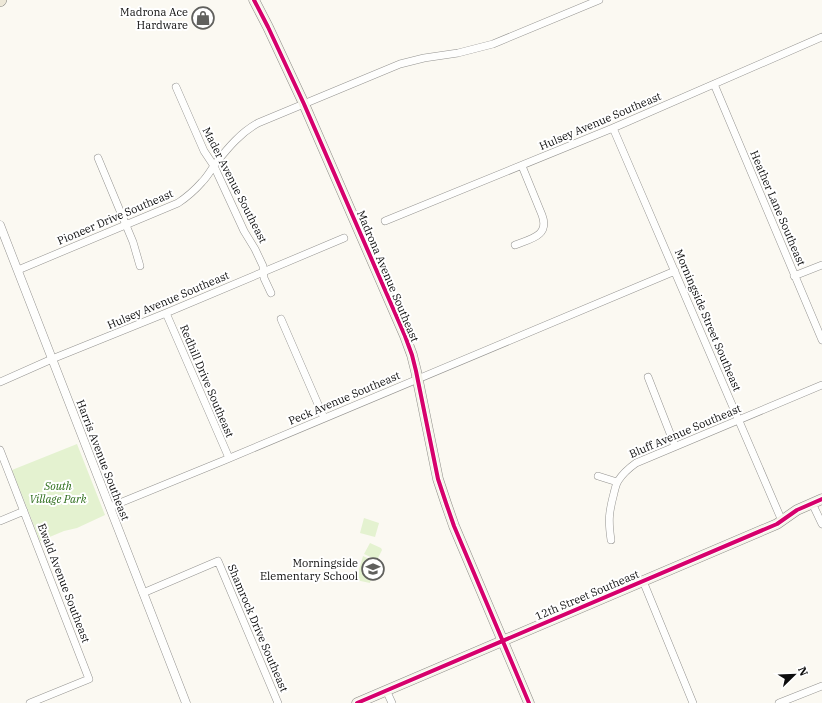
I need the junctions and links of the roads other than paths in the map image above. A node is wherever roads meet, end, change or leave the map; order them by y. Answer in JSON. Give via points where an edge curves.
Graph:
{"nodes":[{"id":1,"x":254,"y":0,"type":"edge"},
{"id":2,"x":599,"y":0,"type":"edge"},
{"id":3,"x":822,"y":37,"type":"edge"},
{"id":4,"x":714,"y":84,"type":"junction"},
{"id":5,"x":176,"y":87,"type":"dead end"},
{"id":6,"x":304,"y":104,"type":"junction"},
{"id":7,"x":614,"y":128,"type":"junction"},
{"id":8,"x":98,"y":158,"type":"dead end"},
{"id":9,"x":214,"y":166,"type":"junction"},
{"id":10,"x":522,"y":166,"type":"junction"},
{"id":11,"x":385,"y":221,"type":"dead end"},
{"id":12,"x":0,"y":225,"type":"edge"},
{"id":13,"x":126,"y":225,"type":"junction"},
{"id":14,"x":344,"y":238,"type":"dead end"},
{"id":15,"x":515,"y":245,"type":"dead end"},
{"id":16,"x":822,"y":265,"type":"edge"},
{"id":17,"x":140,"y":266,"type":"dead end"},
{"id":18,"x":18,"y":270,"type":"junction"},
{"id":19,"x":264,"y":271,"type":"junction"},
{"id":20,"x":675,"y":271,"type":"junction"},
{"id":21,"x":794,"y":276,"type":"junction"},
{"id":22,"x":271,"y":293,"type":"dead end"},
{"id":23,"x":166,"y":313,"type":"junction"},
{"id":24,"x":281,"y":319,"type":"dead end"},
{"id":25,"x":822,"y":340,"type":"edge"},
{"id":26,"x":52,"y":359,"type":"junction"},
{"id":27,"x":648,"y":377,"type":"dead end"},
{"id":28,"x":418,"y":378,"type":"junction"},
{"id":29,"x":0,"y":382,"type":"edge"},
{"id":30,"x":822,"y":385,"type":"edge"},
{"id":31,"x":324,"y":418,"type":"junction"},
{"id":32,"x":739,"y":420,"type":"junction"},
{"id":33,"x":675,"y":446,"type":"junction"},
{"id":34,"x":0,"y":450,"type":"edge"},
{"id":35,"x":229,"y":458,"type":"junction"},
{"id":36,"x":598,"y":476,"type":"dead end"},
{"id":37,"x":617,"y":482,"type":"junction"},
{"id":38,"x":822,"y":498,"type":"edge"},
{"id":39,"x":816,"y":506,"type":"edge"},
{"id":40,"x":110,"y":507,"type":"junction"},
{"id":41,"x":24,"y":511,"type":"junction"},
{"id":42,"x":0,"y":520,"type":"edge"},
{"id":43,"x":782,"y":521,"type":"junction"},
{"id":44,"x":822,"y":524,"type":"edge"},
{"id":45,"x":611,"y":540,"type":"dead end"},
{"id":46,"x":643,"y":581,"type":"junction"},
{"id":47,"x":143,"y":593,"type":"junction"},
{"id":48,"x":503,"y":640,"type":"junction"},
{"id":49,"x":822,"y":686,"type":"edge"},
{"id":50,"x":386,"y":690,"type":"junction"},
{"id":51,"x":30,"y":703,"type":"edge"},
{"id":52,"x":186,"y":703,"type":"edge"},
{"id":53,"x":278,"y":703,"type":"edge"},
{"id":54,"x":357,"y":703,"type":"edge"},
{"id":55,"x":392,"y":703,"type":"edge"},
{"id":56,"x":529,"y":703,"type":"edge"},
{"id":57,"x":693,"y":703,"type":"edge"},
{"id":58,"x":779,"y":703,"type":"edge"}],
"edges":[{"from":1,"to":6,"type":"main road","name":"Madrona Avenue Southeast"},
{"from":2,"to":6,"type":"street","name":"Pioneer Drive Southeast","via":[[493,44],[400,64]]},
{"from":3,"to":4,"type":"street","name":"Hulsey Avenue Southeast"},
{"from":4,"to":7,"type":"street","name":"Hulsey Avenue Southeast"},
{"from":4,"to":21,"type":"street","name":"Heather Lane Southeast"},
{"from":5,"to":9,"type":"street","name":"Mader Avenue Southeast","via":[[204,151]]},
{"from":6,"to":9,"type":"street","name":"Pioneer Drive Southeast","via":[[248,129]]},
{"from":6,"to":28,"type":"main road","name":"Madrona Avenue Southeast","via":[[405,336]]},
{"from":7,"to":10,"type":"street","name":"Hulsey Avenue Southeast"},
{"from":7,"to":20,"type":"street","name":"Morningside Street Southeast"},
{"from":8,"to":13,"type":"street"},
{"from":9,"to":13,"type":"street","name":"Pioneer Drive Southeast","via":[[186,198]]},
{"from":9,"to":19,"type":"street","name":"Mader Avenue Southeast"},
{"from":10,"to":11,"type":"street","name":"Hulsey Avenue Southeast"},
{"from":10,"to":15,"type":"street","via":[[544,220],[544,226],[536,237]]},
{"from":12,"to":18,"type":"street","name":"Harris Avenue Southeast"},
{"from":13,"to":17,"type":"street"},
{"from":13,"to":18,"type":"street","name":"Pioneer Drive Southeast"},
{"from":14,"to":19,"type":"street","name":"Hulsey Avenue Southeast"},
{"from":16,"to":21,"type":"street"},
{"from":18,"to":26,"type":"street","name":"Harris Avenue Southeast"},
{"from":19,"to":22,"type":"street","name":"Mader Avenue Southeast","via":[[264,278]]},
{"from":19,"to":23,"type":"street","name":"Hulsey Avenue Southeast"},
{"from":20,"to":28,"type":"street","name":"Peck Avenue Southeast"},
{"from":20,"to":32,"type":"street","name":"Morningside Street Southeast"},
{"from":21,"to":25,"type":"street","name":"Heather Lane Southeast"},
{"from":23,"to":26,"type":"street","name":"Hulsey Avenue Southeast"},
{"from":23,"to":35,"type":"street","name":"Redhill Drive Southeast"},
{"from":24,"to":31,"type":"street"},
{"from":26,"to":29,"type":"street","name":"Hulsey Avenue Southeast"},
{"from":26,"to":40,"type":"street","name":"Harris Avenue Southeast"},
{"from":27,"to":33,"type":"street"},
{"from":28,"to":31,"type":"street","name":"Peck Avenue Southeast"},
{"from":28,"to":48,"type":"main road","name":"Madrona Avenue Southeast","via":[[444,497]]},
{"from":30,"to":32,"type":"street","name":"Bluff Avenue Southeast"},
{"from":31,"to":35,"type":"street","name":"Peck Avenue Southeast"},
{"from":32,"to":33,"type":"street","name":"Bluff Avenue Southeast"},
{"from":32,"to":43,"type":"street","name":"Morningside Street Southeast"},
{"from":33,"to":37,"type":"street","name":"Bluff Avenue Southeast","via":[[636,463]]},
{"from":34,"to":41,"type":"street","name":"Ewald Avenue Southeast"},
{"from":35,"to":40,"type":"street","name":"Peck Avenue Southeast"},
{"from":36,"to":37,"type":"street"},
{"from":37,"to":45,"type":"street","name":"Bluff Avenue Southeast","via":[[609,516]]},
{"from":38,"to":39,"type":"main road","name":"12th Street Southeast"},
{"from":39,"to":43,"type":"main road","name":"12th Street Southeast","via":[[799,517]]},
{"from":39,"to":44,"type":"street"},
{"from":40,"to":47,"type":"street","name":"Harris Avenue Southeast"},
{"from":41,"to":42,"type":"street"},
{"from":41,"to":51,"type":"street","name":"Ewald Avenue Southeast","via":[[89,679]]},
{"from":43,"to":46,"type":"main road","name":"12th Street Southeast"},
{"from":46,"to":48,"type":"main road","name":"12th Street Southeast"},
{"from":46,"to":57,"type":"street"},
{"from":47,"to":52,"type":"street","name":"Harris Avenue Southeast"},
{"from":47,"to":53,"type":"street","name":"Shamrock Drive Southeast","via":[[218,561]]},
{"from":48,"to":50,"type":"main road","name":"12th Street Southeast"},
{"from":48,"to":56,"type":"main road","name":"Madrona Avenue Southeast"},
{"from":49,"to":58,"type":"street"},
{"from":50,"to":54,"type":"main road","name":"12th Street Southeast"},
{"from":50,"to":55,"type":"street"}]}
